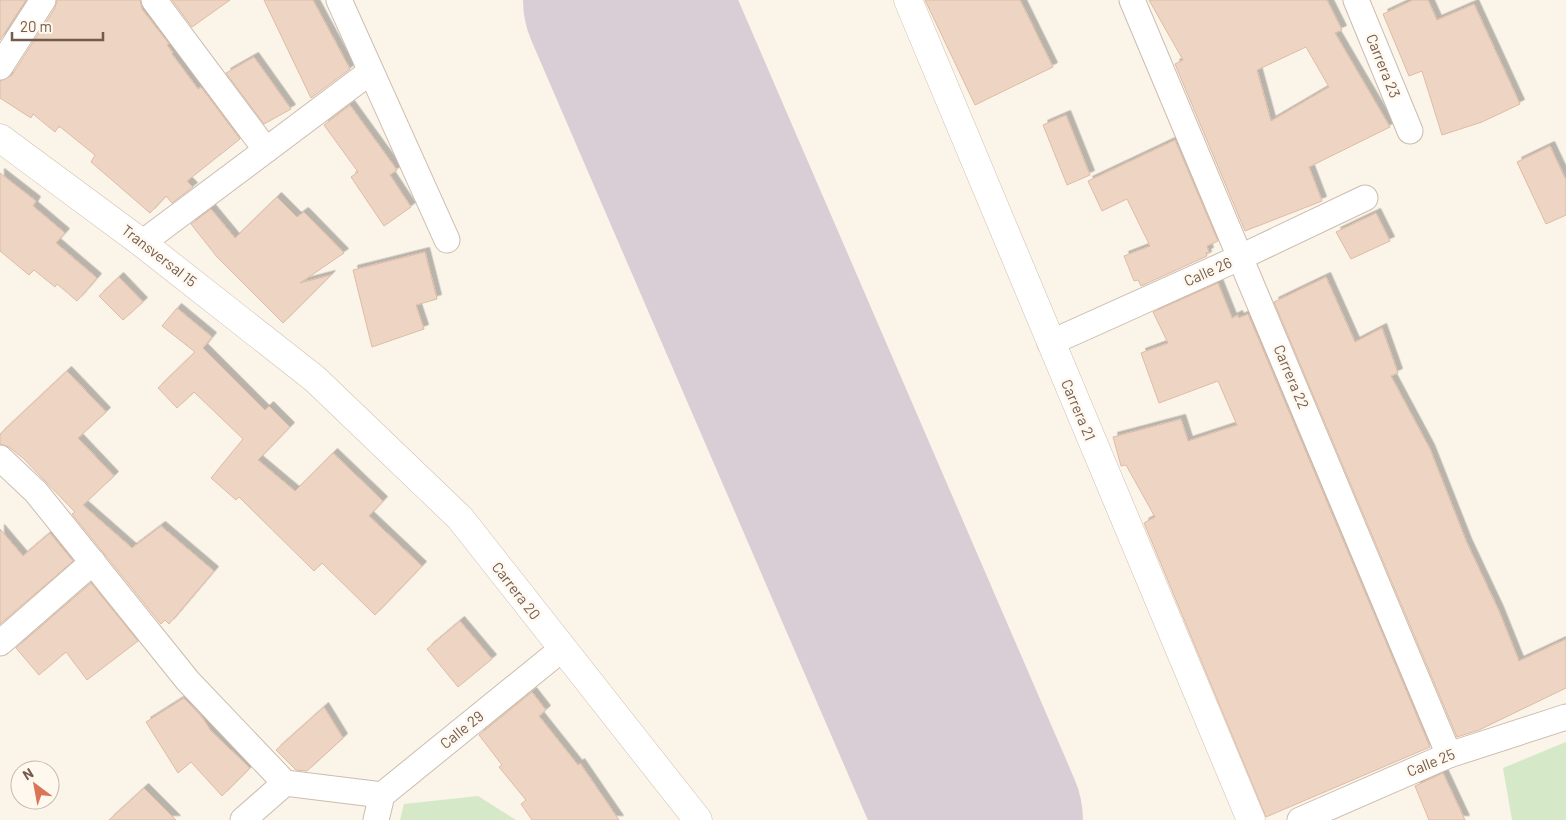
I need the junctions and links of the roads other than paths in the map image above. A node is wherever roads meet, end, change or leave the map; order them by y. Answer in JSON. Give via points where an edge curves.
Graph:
{"nodes":[{"id":1,"x":43,"y":0,"type":"edge"},
{"id":2,"x":154,"y":0,"type":"edge"},
{"id":3,"x":339,"y":0,"type":"edge"},
{"id":4,"x":908,"y":0,"type":"edge"},
{"id":5,"x":1132,"y":0,"type":"edge"},
{"id":6,"x":1356,"y":0,"type":"edge"},
{"id":7,"x":0,"y":67,"type":"edge"},
{"id":8,"x":370,"y":72,"type":"junction"},
{"id":9,"x":1410,"y":131,"type":"dead end"},
{"id":10,"x":0,"y":138,"type":"edge"},
{"id":11,"x":266,"y":150,"type":"junction"},
{"id":12,"x":1365,"y":198,"type":"dead end"},
{"id":13,"x":446,"y":240,"type":"dead end"},
{"id":14,"x":142,"y":243,"type":"junction"},
{"id":15,"x":1241,"y":257,"type":"junction"},
{"id":16,"x":1050,"y":343,"type":"junction"},
{"id":17,"x":315,"y":379,"type":"joint"},
{"id":18,"x":0,"y":458,"type":"edge"},
{"id":19,"x":93,"y":562,"type":"junction"},
{"id":20,"x":0,"y":643,"type":"edge"},
{"id":21,"x":562,"y":649,"type":"junction"},
{"id":22,"x":1566,"y":717,"type":"edge"},
{"id":23,"x":1448,"y":755,"type":"junction"},
{"id":24,"x":285,"y":783,"type":"junction"},
{"id":25,"x":382,"y":795,"type":"junction"},
{"id":26,"x":243,"y":820,"type":"edge"},
{"id":27,"x":376,"y":820,"type":"edge"},
{"id":28,"x":698,"y":820,"type":"edge"},
{"id":29,"x":1250,"y":820,"type":"edge"},
{"id":30,"x":1300,"y":820,"type":"edge"}],
"edges":[{"from":1,"to":7,"type":"street"},
{"from":2,"to":11,"type":"street"},
{"from":3,"to":8,"type":"street"},
{"from":4,"to":16,"type":"main road","name":"Carrera 21"},
{"from":5,"to":15,"type":"street","name":"Carrera 22"},
{"from":6,"to":9,"type":"street","name":"Carrera 23"},
{"from":8,"to":11,"type":"street"},
{"from":8,"to":13,"type":"street"},
{"from":10,"to":14,"type":"main road","name":"Transversal 15"},
{"from":11,"to":14,"type":"street"},
{"from":12,"to":15,"type":"street","name":"Calle 26"},
{"from":14,"to":17,"type":"main road","name":"Transversal 15"},
{"from":15,"to":16,"type":"street","name":"Calle 26"},
{"from":15,"to":23,"type":"street","name":"Carrera 22"},
{"from":16,"to":29,"type":"main road","name":"Carrera 21"},
{"from":17,"to":21,"type":"main road","name":"Carrera 20","via":[[460,518]]},
{"from":18,"to":19,"type":"street","via":[[36,492]]},
{"from":19,"to":20,"type":"street"},
{"from":19,"to":24,"type":"street","via":[[188,682]]},
{"from":21,"to":25,"type":"street","name":"Calle 29"},
{"from":21,"to":28,"type":"main road","name":"Carrera 20"},
{"from":22,"to":23,"type":"street","name":"Calle 25"},
{"from":23,"to":30,"type":"street","name":"Calle 25"},
{"from":24,"to":25,"type":"street"},
{"from":24,"to":26,"type":"street"},
{"from":25,"to":27,"type":"street"}]}
